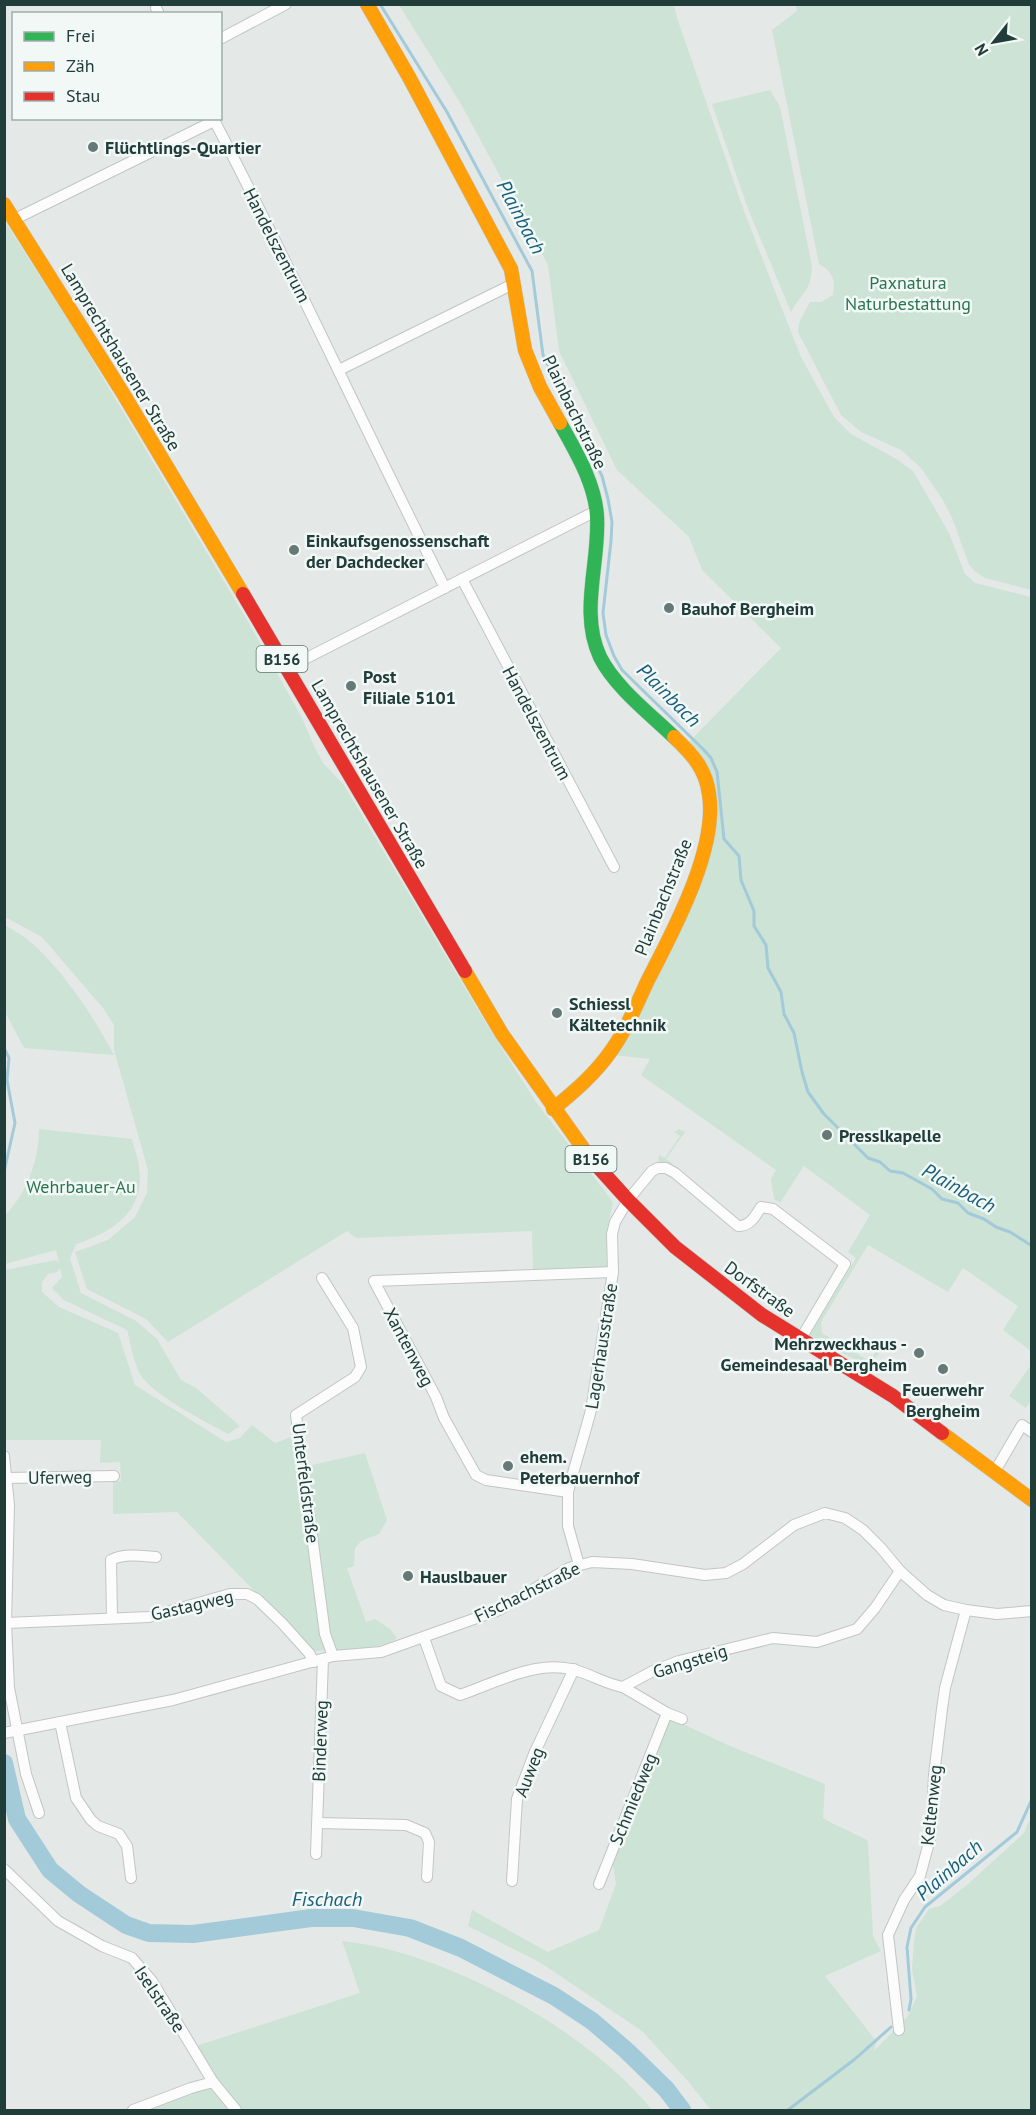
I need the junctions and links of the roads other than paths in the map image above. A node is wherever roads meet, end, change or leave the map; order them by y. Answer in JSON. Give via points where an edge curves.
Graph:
{"nodes":[{"id":1,"x":286,"y":4,"type":"edge"},
{"id":2,"x":367,"y":4,"type":"edge"},
{"id":3,"x":222,"y":38,"type":"edge"},
{"id":4,"x":214,"y":120,"type":"edge"},
{"id":5,"x":5,"y":206,"type":"edge"},
{"id":6,"x":15,"y":219,"type":"junction"},
{"id":7,"x":515,"y":283,"type":"junction"},
{"id":8,"x":339,"y":370,"type":"junction"},
{"id":9,"x":596,"y":511,"type":"junction"},
{"id":10,"x":462,"y":579,"type":"junction"},
{"id":11,"x":445,"y":588,"type":"junction"},
{"id":12,"x":287,"y":668,"type":"junction"},
{"id":13,"x":614,"y":867,"type":"dead end"},
{"id":14,"x":555,"y":1112,"type":"junction"},
{"id":15,"x":628,"y":1200,"type":"junction"},
{"id":16,"x":613,"y":1272,"type":"junction"},
{"id":17,"x":322,"y":1278,"type":"dead end"},
{"id":18,"x":800,"y":1340,"type":"junction"},
{"id":19,"x":1032,"y":1432,"type":"edge"},
{"id":20,"x":4,"y":1456,"type":"edge"},
{"id":21,"x":995,"y":1471,"type":"junction"},
{"id":22,"x":114,"y":1476,"type":"dead end"},
{"id":23,"x":7,"y":1478,"type":"junction"},
{"id":24,"x":568,"y":1492,"type":"junction"},
{"id":25,"x":1032,"y":1500,"type":"edge"},
{"id":26,"x":156,"y":1557,"type":"dead end"},
{"id":27,"x":579,"y":1565,"type":"junction"},
{"id":28,"x":900,"y":1571,"type":"junction"},
{"id":29,"x":966,"y":1610,"type":"junction"},
{"id":30,"x":1032,"y":1611,"type":"edge"},
{"id":31,"x":112,"y":1618,"type":"junction"},
{"id":32,"x":6,"y":1623,"type":"junction"},
{"id":33,"x":424,"y":1638,"type":"junction"},
{"id":34,"x":323,"y":1659,"type":"junction"},
{"id":35,"x":574,"y":1669,"type":"junction"},
{"id":36,"x":623,"y":1687,"type":"junction"},
{"id":37,"x":667,"y":1713,"type":"junction"},
{"id":38,"x":682,"y":1719,"type":"dead end"},
{"id":39,"x":60,"y":1722,"type":"junction"},
{"id":40,"x":18,"y":1730,"type":"junction"},
{"id":41,"x":4,"y":1733,"type":"edge"},
{"id":42,"x":39,"y":1813,"type":"dead end"},
{"id":43,"x":318,"y":1823,"type":"junction"},
{"id":44,"x":316,"y":1854,"type":"dead end"},
{"id":45,"x":4,"y":1869,"type":"edge"},
{"id":46,"x":427,"y":1877,"type":"dead end"},
{"id":47,"x":130,"y":1878,"type":"dead end"},
{"id":48,"x":513,"y":1881,"type":"dead end"},
{"id":49,"x":599,"y":1884,"type":"dead end"},
{"id":50,"x":899,"y":2030,"type":"dead end"},
{"id":51,"x":213,"y":2082,"type":"junction"},
{"id":52,"x":133,"y":2110,"type":"edge"},
{"id":53,"x":236,"y":2110,"type":"edge"}],
"edges":[{"from":1,"to":3,"type":"street"},
{"from":2,"to":7,"type":"main road","name":"Plainbachstraße","via":[[409,76]]},
{"from":4,"to":6,"type":"street","name":"Handelszentrum"},
{"from":4,"to":8,"type":"street","name":"Handelszentrum"},
{"from":5,"to":6,"type":"main road","name":"Lamprechtshausener Straße","number":"B156"},
{"from":6,"to":12,"type":"main road","name":"Lamprechtshausener Straße","number":"B156"},
{"from":7,"to":8,"type":"street"},
{"from":7,"to":9,"type":"main road","name":"Plainbachstraße","via":[[524,348],[581,460]]},
{"from":8,"to":11,"type":"street","name":"Handelszentrum"},
{"from":9,"to":10,"type":"street"},
{"from":9,"to":14,"type":"main road","name":"Plainbachstraße","via":[[591,611],[596,645],[610,674],[700,765],[707,782],[710,816],[702,853],[672,931],[611,1052]]},
{"from":10,"to":11,"type":"street"},
{"from":10,"to":13,"type":"street","name":"Handelszentrum"},
{"from":11,"to":12,"type":"street"},
{"from":12,"to":14,"type":"main road","name":"Lamprechtshausener Straße","number":"B156","via":[[502,1034]]},
{"from":14,"to":15,"type":"main road","name":"Dorfstraße","number":"B156"},
{"from":15,"to":16,"type":"street","name":"Lagerhausstraße","via":[[612,1234]]},
{"from":15,"to":18,"type":"main road","name":"Dorfstraße","number":"B156","via":[[675,1247]]},
{"from":15,"to":18,"type":"street","name":"Lagerhausstraße","via":[[652,1171],[666,1168],[738,1226],[750,1222],[762,1207],[772,1209],[845,1264]]},
{"from":16,"to":24,"type":"street","name":"Lagerhausstraße","via":[[591,1410]]},
{"from":16,"to":24,"type":"street","name":"Xantenweg","via":[[374,1281],[476,1474],[486,1480]]},
{"from":17,"to":34,"type":"street","name":"Unterfeldstraße","via":[[353,1328],[361,1366],[355,1377],[296,1415],[325,1634]]},
{"from":18,"to":21,"type":"main road","name":"Dorfstraße","number":"B156","via":[[873,1382]]},
{"from":19,"to":21,"type":"street","via":[[1022,1425]]},
{"from":20,"to":23,"type":"street","name":"Uferweg"},
{"from":21,"to":25,"type":"main road","name":"Dorfstraße","number":"B156"},
{"from":22,"to":23,"type":"street","name":"Uferweg"},
{"from":23,"to":32,"type":"street","name":"Uferweg"},
{"from":24,"to":27,"type":"street","via":[[568,1526]]},
{"from":26,"to":31,"type":"street","via":[[120,1556],[111,1560]]},
{"from":27,"to":28,"type":"street","name":"Fischachstraße","via":[[603,1562],[705,1575],[726,1573],[794,1525],[825,1513],[845,1518],[863,1530]]},
{"from":27,"to":33,"type":"street","name":"Fischachstraße","via":[[499,1610]]},
{"from":28,"to":29,"type":"street","name":"Fischachstraße","via":[[935,1600]]},
{"from":28,"to":36,"type":"street","name":"Gangsteig","via":[[857,1629],[817,1642],[773,1638],[680,1661]]},
{"from":29,"to":30,"type":"street","name":"Fischachstraße","via":[[997,1614]]},
{"from":29,"to":50,"type":"street","name":"Keltenweg","via":[[941,1712],[931,1835],[920,1876],[888,1935]]},
{"from":31,"to":32,"type":"street","name":"Gastagweg"},
{"from":31,"to":34,"type":"street","name":"Gastagweg","via":[[149,1617],[231,1594],[248,1594],[309,1653]]},
{"from":32,"to":40,"type":"street","name":"Uferweg","via":[[9,1688]]},
{"from":33,"to":34,"type":"street","name":"Fischachstraße","via":[[381,1652]]},
{"from":33,"to":35,"type":"street","via":[[441,1686],[460,1695],[527,1671],[552,1666]]},
{"from":34,"to":39,"type":"street","name":"Fischachstraße","via":[[173,1700]]},
{"from":34,"to":43,"type":"street","name":"Binderweg"},
{"from":35,"to":36,"type":"street"},
{"from":35,"to":48,"type":"street","name":"Auweg","via":[[517,1799]]},
{"from":36,"to":37,"type":"street"},
{"from":37,"to":38,"type":"street"},
{"from":37,"to":49,"type":"street","name":"Schmiedweg"},
{"from":39,"to":40,"type":"street","name":"Fischachstraße"},
{"from":39,"to":47,"type":"street","via":[[76,1798],[98,1826],[119,1834],[127,1846]]},
{"from":40,"to":41,"type":"street","name":"Fischachstraße"},
{"from":40,"to":42,"type":"street","via":[[26,1774]]},
{"from":43,"to":44,"type":"street","name":"Binderweg"},
{"from":43,"to":46,"type":"street","via":[[406,1825],[425,1833],[429,1842]]},
{"from":45,"to":51,"type":"street","name":"Iselstraße","via":[[58,1921],[132,1958],[165,2000]]},
{"from":51,"to":52,"type":"street"},
{"from":51,"to":53,"type":"street","name":"Iselstraße"}]}
